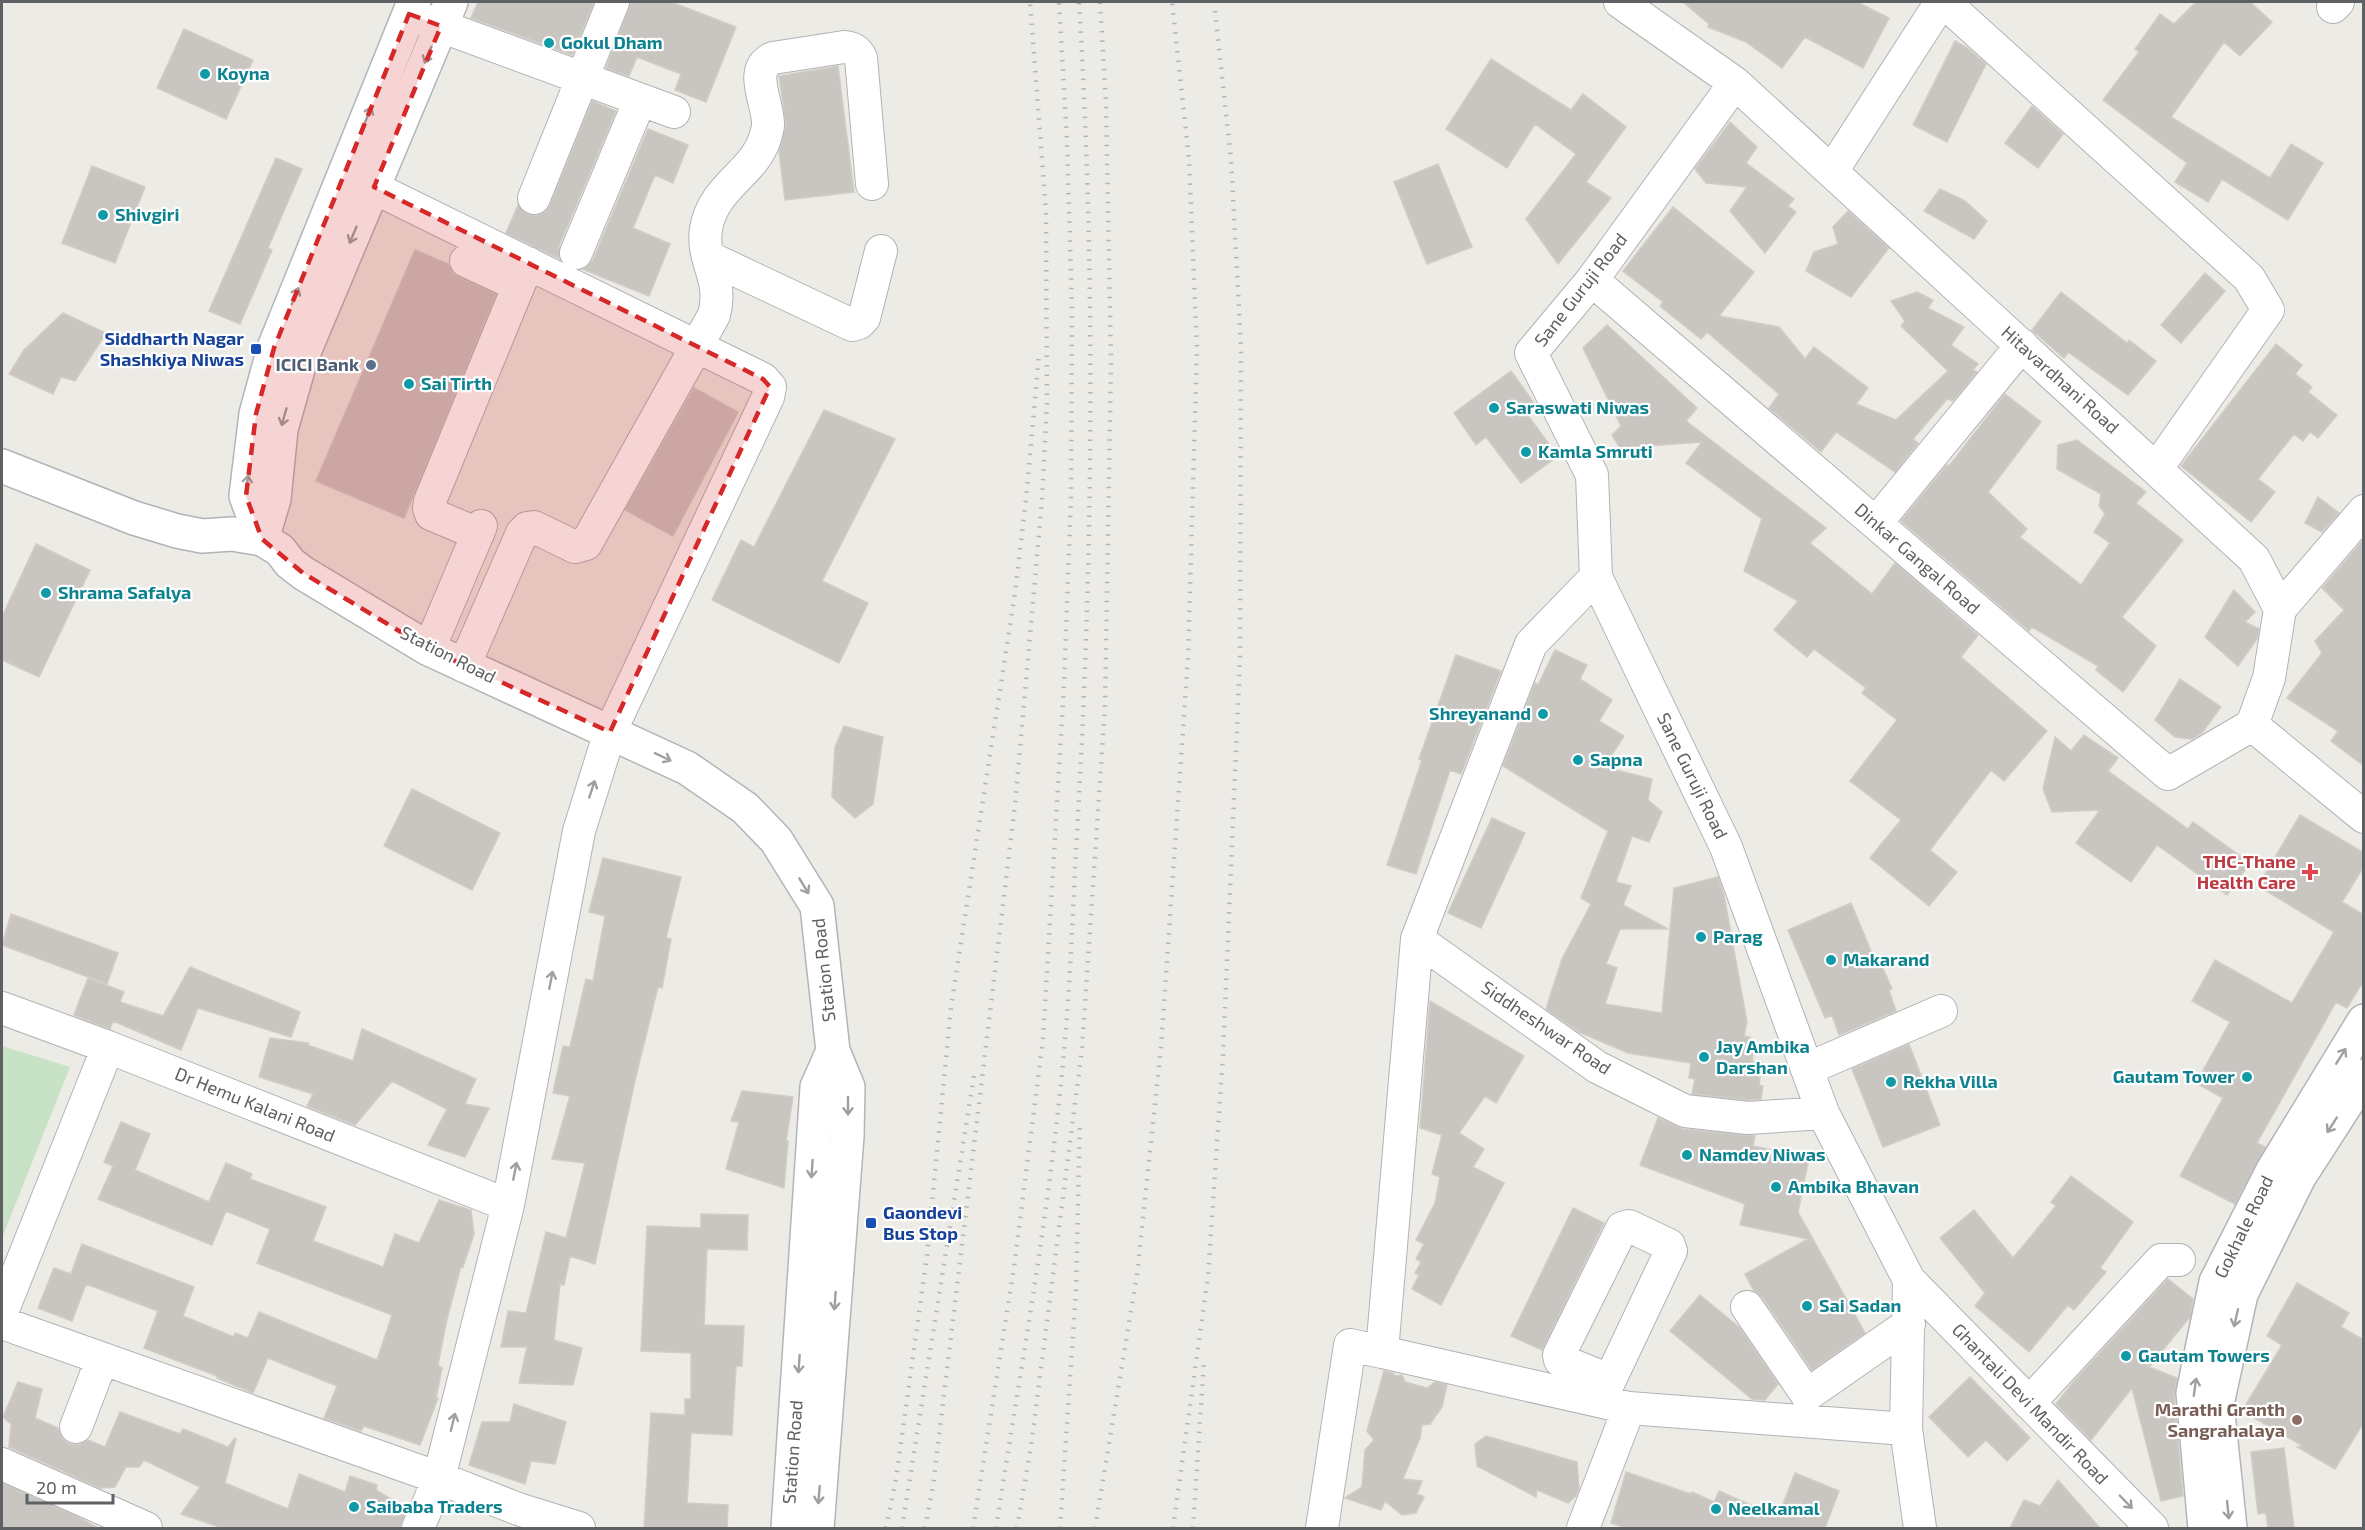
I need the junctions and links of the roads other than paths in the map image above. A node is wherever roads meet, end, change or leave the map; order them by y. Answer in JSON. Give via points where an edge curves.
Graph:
{"nodes":[{"id":1,"x":613,"y":2,"type":"edge"},
{"id":2,"x":1620,"y":2,"type":"edge"},
{"id":3,"x":1942,"y":2,"type":"edge"},
{"id":4,"x":411,"y":8,"type":"edge"},
{"id":5,"x":446,"y":14,"type":"edge"},
{"id":6,"x":582,"y":78,"type":"junction"},
{"id":7,"x":1735,"y":83,"type":"junction"},
{"id":8,"x":640,"y":100,"type":"junction"},
{"id":9,"x":674,"y":112,"type":"dead end"},
{"id":10,"x":1832,"y":171,"type":"junction"},
{"id":11,"x":344,"y":173,"type":"junction"},
{"id":12,"x":872,"y":184,"type":"dead end"},
{"id":13,"x":374,"y":187,"type":"junction"},
{"id":14,"x":534,"y":198,"type":"dead end"},
{"id":15,"x":881,"y":251,"type":"dead end"},
{"id":16,"x":576,"y":253,"type":"dead end"},
{"id":17,"x":708,"y":258,"type":"junction"},
{"id":18,"x":466,"y":261,"type":"dead end"},
{"id":19,"x":523,"y":274,"type":"junction"},
{"id":20,"x":1592,"y":280,"type":"junction"},
{"id":21,"x":2022,"y":345,"type":"junction"},
{"id":22,"x":697,"y":346,"type":"junction"},
{"id":23,"x":288,"y":354,"type":"junction"},
{"id":24,"x":2,"y":466,"type":"edge"},
{"id":25,"x":2157,"y":468,"type":"junction"},
{"id":26,"x":2364,"y":511,"type":"edge"},
{"id":27,"x":1876,"y":523,"type":"junction"},
{"id":28,"x":262,"y":539,"type":"junction"},
{"id":29,"x":1596,"y":577,"type":"junction"},
{"id":30,"x":2280,"y":609,"type":"junction"},
{"id":31,"x":429,"y":649,"type":"junction"},
{"id":32,"x":464,"y":666,"type":"junction"},
{"id":33,"x":2252,"y":725,"type":"junction"},
{"id":34,"x":610,"y":732,"type":"junction"},
{"id":35,"x":2364,"y":817,"type":"edge"},
{"id":36,"x":1417,"y":939,"type":"junction"},
{"id":37,"x":2,"y":1008,"type":"edge"},
{"id":38,"x":1941,"y":1011,"type":"dead end"},
{"id":39,"x":2364,"y":1021,"type":"edge"},
{"id":40,"x":108,"y":1047,"type":"junction"},
{"id":41,"x":1807,"y":1069,"type":"junction"},
{"id":42,"x":2364,"y":1076,"type":"edge"},
{"id":43,"x":1823,"y":1113,"type":"junction"},
{"id":44,"x":508,"y":1205,"type":"junction"},
{"id":45,"x":2179,"y":1260,"type":"dead end"},
{"id":46,"x":2234,"y":1276,"type":"junction"},
{"id":47,"x":1909,"y":1280,"type":"junction"},
{"id":48,"x":1747,"y":1307,"type":"dead end"},
{"id":49,"x":2,"y":1312,"type":"edge"},
{"id":50,"x":2,"y":1323,"type":"edge"},
{"id":51,"x":1910,"y":1324,"type":"junction"},
{"id":52,"x":1382,"y":1352,"type":"junction"},
{"id":53,"x":102,"y":1359,"type":"junction"},
{"id":54,"x":1613,"y":1396,"type":"junction"},
{"id":55,"x":2029,"y":1403,"type":"junction"},
{"id":56,"x":76,"y":1427,"type":"dead end"},
{"id":57,"x":810,"y":1429,"type":"junction"},
{"id":58,"x":1906,"y":1429,"type":"junction"},
{"id":59,"x":2,"y":1464,"type":"edge"},
{"id":60,"x":439,"y":1478,"type":"junction"},
{"id":61,"x":97,"y":1518,"type":"edge"},
{"id":62,"x":514,"y":1519,"type":"edge"},
{"id":63,"x":146,"y":1528,"type":"edge"},
{"id":64,"x":418,"y":1528,"type":"edge"},
{"id":65,"x":579,"y":1528,"type":"edge"},
{"id":66,"x":788,"y":1528,"type":"edge"},
{"id":67,"x":817,"y":1528,"type":"edge"},
{"id":68,"x":1322,"y":1528,"type":"edge"},
{"id":69,"x":1583,"y":1528,"type":"edge"},
{"id":70,"x":1920,"y":1528,"type":"edge"},
{"id":71,"x":2152,"y":1528,"type":"edge"},
{"id":72,"x":2205,"y":1528,"type":"edge"},
{"id":73,"x":2230,"y":1528,"type":"edge"}],
"edges":[{"from":1,"to":6,"type":"street"},
{"from":2,"to":7,"type":"street","name":"Hitavardhani Road"},
{"from":3,"to":10,"type":"street"},
{"from":3,"to":25,"type":"street","via":[[2249,278],[2268,310]]},
{"from":4,"to":5,"type":"street"},
{"from":11,"to":4,"type":"main road","one_way":true},
{"from":5,"to":6,"type":"street"},
{"from":5,"to":13,"type":"main road","one_way":true},
{"from":6,"to":8,"type":"street"},
{"from":6,"to":14,"type":"street"},
{"from":7,"to":10,"type":"street","name":"Hitavardhani Road"},
{"from":7,"to":20,"type":"street","name":"Sane Guruji Road"},
{"from":8,"to":9,"type":"street"},
{"from":8,"to":16,"type":"street"},
{"from":10,"to":21,"type":"street","name":"Hitavardhani Road"},
{"from":11,"to":13,"type":"street"},
{"from":23,"to":11,"type":"main road","one_way":true},
{"from":12,"to":17,"type":"street","via":[[858,52],[844,47],[766,61],[759,73],[768,125],[764,141],[752,162],[717,199],[706,228]]},
{"from":13,"to":19,"type":"street"},
{"from":13,"to":23,"type":"main road","one_way":true},
{"from":15,"to":17,"type":"street","via":[[864,318],[852,325]]},
{"from":17,"to":22,"type":"street","via":[[717,286],[717,303]]},
{"from":18,"to":19,"type":"street"},
{"from":19,"to":22,"type":"street"},
{"from":19,"to":31,"type":"street","via":[[430,501],[431,514],[480,530]]},
{"from":20,"to":27,"type":"street","name":"Dinkar Gangal Road"},
{"from":20,"to":29,"type":"street","name":"Sane Guruji Road","via":[[1531,353],[1592,475]]},
{"from":21,"to":25,"type":"street","name":"Hitavardhani Road"},
{"from":21,"to":27,"type":"street"},
{"from":22,"to":32,"type":"street","via":[[586,544],[574,547],[534,528],[522,533]]},
{"from":22,"to":34,"type":"street","via":[[763,378],[770,387]]},
{"from":23,"to":28,"type":"main road","via":[[274,499]]},
{"from":24,"to":28,"type":"main road","via":[[177,531]]},
{"from":25,"to":30,"type":"street","name":"Hitavardhani Road","via":[[2254,559]]},
{"from":26,"to":30,"type":"street"},
{"from":27,"to":33,"type":"street","name":"Dinkar Gangal Road","via":[[2168,774]]},
{"from":28,"to":31,"type":"main road","name":"Station Road","via":[[280,550],[303,573]]},
{"from":29,"to":36,"type":"street","via":[[1531,644]]},
{"from":29,"to":41,"type":"street","name":"Sane Guruji Road","via":[[1726,847]]},
{"from":30,"to":33,"type":"street","via":[[2268,678]]},
{"from":31,"to":32,"type":"main road","name":"Station Road"},
{"from":32,"to":34,"type":"main road","name":"Station Road"},
{"from":33,"to":35,"type":"street"},
{"from":44,"to":34,"type":"street","one_way":true,"via":[[579,831]]},
{"from":34,"to":57,"type":"main road","name":"Station Road","one_way":true,"via":[[687,768],[745,808],[776,840],[817,906],[833,1051],[818,1087],[822,1264]]},
{"from":36,"to":43,"type":"street","name":"Siddheshwar Road","via":[[1597,1067],[1685,1111],[1748,1118]]},
{"from":36,"to":52,"type":"street"},
{"from":37,"to":40,"type":"street","name":"Dr Hemu Kalani Road"},
{"from":38,"to":41,"type":"street"},
{"from":46,"to":39,"type":"main road","name":"Gokhale Road","one_way":true,"via":[[2273,1170]]},
{"from":40,"to":44,"type":"street","name":"Dr Hemu Kalani Road"},
{"from":40,"to":49,"type":"street"},
{"from":41,"to":43,"type":"street","name":"Sane Guruji Road"},
{"from":42,"to":46,"type":"main road","name":"Gokhale Road","one_way":true},
{"from":43,"to":47,"type":"street","name":"Sane Guruji Road"},
{"from":60,"to":44,"type":"street","one_way":true},
{"from":45,"to":55,"type":"street","via":[[2161,1260]]},
{"from":72,"to":46,"type":"main road","name":"Gokhale Road","one_way":true,"via":[[2193,1393],[2216,1282]]},
{"from":46,"to":73,"type":"main road","name":"Gokhale Road","one_way":true,"via":[[2241,1294],[2217,1404]]},
{"from":47,"to":51,"type":"street","name":"Sane Guruji Road"},
{"from":47,"to":55,"type":"street","name":"Ghantali Devi Mandir Road"},
{"from":48,"to":51,"type":"street","via":[[1807,1395]]},
{"from":50,"to":53,"type":"street"},
{"from":51,"to":58,"type":"street","name":"Sane Guruji Road"},
{"from":52,"to":54,"type":"street"},
{"from":52,"to":68,"type":"street","via":[[1350,1345]]},
{"from":53,"to":56,"type":"street"},
{"from":53,"to":60,"type":"street"},
{"from":54,"to":54,"type":"street","via":[[1671,1251],[1669,1245],[1629,1226],[1622,1228],[1559,1355],[1560,1360]]},
{"from":54,"to":58,"type":"street"},
{"from":54,"to":69,"type":"street"},
{"from":55,"to":71,"type":"street","name":"Ghantali Devi Mandir Road","one_way":true},
{"from":57,"to":66,"type":"main road","name":"Station Road"},
{"from":57,"to":67,"type":"main road","one_way":true},
{"from":58,"to":70,"type":"street","name":"Sane Guruji Road"},
{"from":59,"to":61,"type":"street"},
{"from":60,"to":62,"type":"street"},
{"from":60,"to":64,"type":"street"},
{"from":61,"to":63,"type":"street"},
{"from":62,"to":65,"type":"street"}]}
